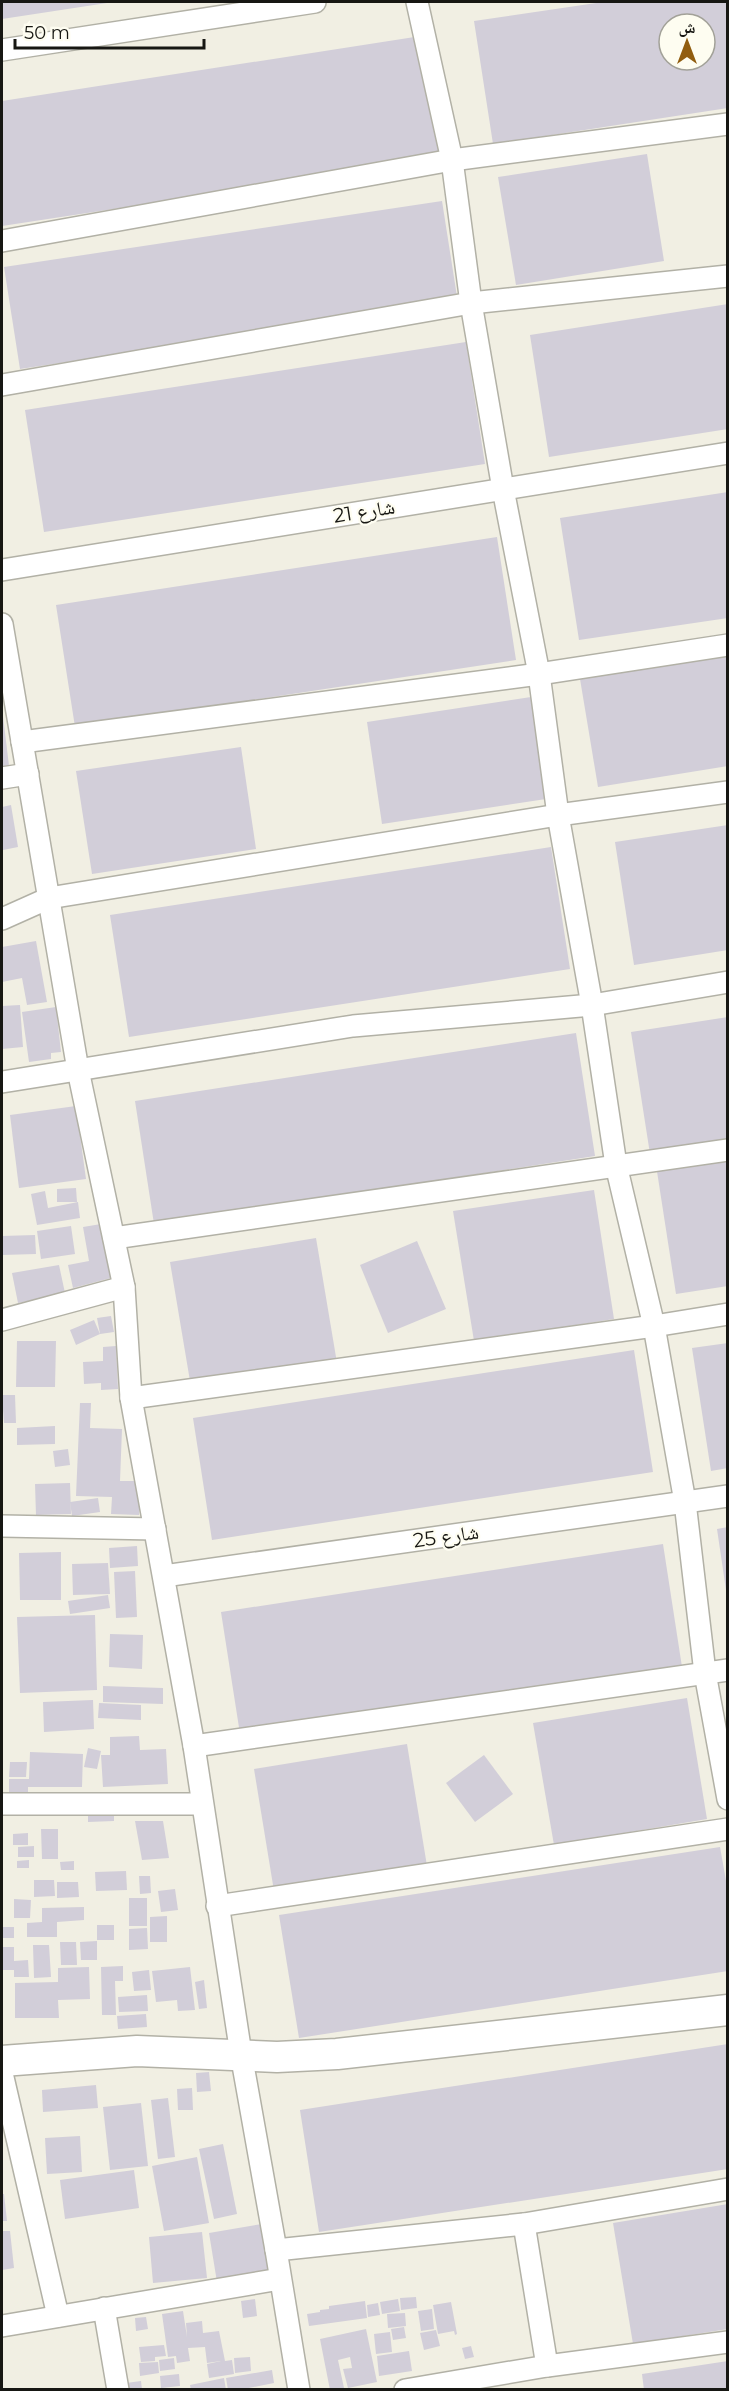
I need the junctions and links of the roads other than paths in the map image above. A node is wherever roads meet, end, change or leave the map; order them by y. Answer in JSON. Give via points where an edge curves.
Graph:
{"nodes":[{"id":1,"x":315,"y":2,"type":"edge"},
{"id":2,"x":417,"y":2,"type":"edge"},
{"id":3,"x":2,"y":50,"type":"edge"},
{"id":4,"x":728,"y":124,"type":"edge"},
{"id":5,"x":452,"y":160,"type":"junction"},
{"id":6,"x":2,"y":241,"type":"edge"},
{"id":7,"x":728,"y":276,"type":"edge"},
{"id":8,"x":471,"y":303,"type":"junction"},
{"id":9,"x":2,"y":385,"type":"edge"},
{"id":10,"x":728,"y":453,"type":"edge"},
{"id":11,"x":503,"y":489,"type":"junction"},
{"id":12,"x":2,"y":570,"type":"edge"},
{"id":13,"x":2,"y":624,"type":"edge"},
{"id":14,"x":728,"y":645,"type":"edge"},
{"id":15,"x":539,"y":674,"type":"junction"},
{"id":16,"x":22,"y":742,"type":"junction"},
{"id":17,"x":27,"y":774,"type":"junction"},
{"id":18,"x":2,"y":778,"type":"edge"},
{"id":19,"x":728,"y":792,"type":"edge"},
{"id":20,"x":558,"y":815,"type":"junction"},
{"id":21,"x":49,"y":898,"type":"junction"},
{"id":22,"x":2,"y":919,"type":"edge"},
{"id":23,"x":728,"y":982,"type":"edge"},
{"id":24,"x":592,"y":1005,"type":"junction"},
{"id":25,"x":78,"y":1070,"type":"junction"},
{"id":26,"x":2,"y":1082,"type":"edge"},
{"id":27,"x":728,"y":1150,"type":"edge"},
{"id":28,"x":616,"y":1166,"type":"junction"},
{"id":29,"x":114,"y":1238,"type":"junction"},
{"id":30,"x":124,"y":1287,"type":"junction"},
{"id":31,"x":728,"y":1314,"type":"edge"},
{"id":32,"x":2,"y":1320,"type":"edge"},
{"id":33,"x":654,"y":1326,"type":"junction"},
{"id":34,"x":131,"y":1398,"type":"junction"},
{"id":35,"x":728,"y":1496,"type":"edge"},
{"id":36,"x":684,"y":1502,"type":"junction"},
{"id":37,"x":2,"y":1526,"type":"edge"},
{"id":38,"x":155,"y":1529,"type":"junction"},
{"id":39,"x":164,"y":1576,"type":"junction"},
{"id":40,"x":728,"y":1670,"type":"edge"},
{"id":41,"x":705,"y":1673,"type":"junction"},
{"id":42,"x":194,"y":1746,"type":"junction"},
{"id":43,"x":728,"y":1799,"type":"edge"},
{"id":44,"x":2,"y":1804,"type":"edge"},
{"id":45,"x":202,"y":1804,"type":"junction"},
{"id":46,"x":728,"y":1829,"type":"edge"},
{"id":47,"x":217,"y":1906,"type":"junction"},
{"id":48,"x":728,"y":2010,"type":"edge"},
{"id":49,"x":241,"y":2054,"type":"junction"},
{"id":50,"x":2,"y":2061,"type":"edge"},
{"id":51,"x":2,"y":2073,"type":"edge"},
{"id":52,"x":728,"y":2189,"type":"edge"},
{"id":53,"x":524,"y":2224,"type":"junction"},
{"id":54,"x":276,"y":2250,"type":"junction"},
{"id":55,"x":280,"y":2279,"type":"junction"},
{"id":56,"x":104,"y":2308,"type":"junction"},
{"id":57,"x":58,"y":2316,"type":"junction"},
{"id":58,"x":2,"y":2326,"type":"edge"},
{"id":59,"x":728,"y":2342,"type":"edge"},
{"id":60,"x":547,"y":2366,"type":"junction"},
{"id":61,"x":118,"y":2390,"type":"edge"},
{"id":62,"x":299,"y":2390,"type":"edge"},
{"id":63,"x":405,"y":2390,"type":"edge"}],
"edges":[{"from":1,"to":3,"type":"street"},
{"from":2,"to":5,"type":"street"},
{"from":4,"to":5,"type":"street"},
{"from":5,"to":6,"type":"street"},
{"from":5,"to":8,"type":"street"},
{"from":7,"to":8,"type":"street"},
{"from":8,"to":9,"type":"street"},
{"from":8,"to":11,"type":"street"},
{"from":10,"to":11,"type":"street","name":"شارع 21"},
{"from":11,"to":12,"type":"street","name":"شارع 21"},
{"from":11,"to":15,"type":"street"},
{"from":13,"to":16,"type":"street"},
{"from":14,"to":15,"type":"street"},
{"from":15,"to":16,"type":"street"},
{"from":15,"to":20,"type":"street"},
{"from":16,"to":17,"type":"street"},
{"from":17,"to":18,"type":"street"},
{"from":17,"to":21,"type":"street"},
{"from":19,"to":20,"type":"street"},
{"from":20,"to":21,"type":"street"},
{"from":20,"to":24,"type":"street"},
{"from":21,"to":22,"type":"street"},
{"from":21,"to":25,"type":"street"},
{"from":23,"to":24,"type":"street"},
{"from":24,"to":25,"type":"street","via":[[353,1026]]},
{"from":24,"to":28,"type":"street"},
{"from":25,"to":26,"type":"street"},
{"from":25,"to":29,"type":"street"},
{"from":27,"to":28,"type":"street"},
{"from":28,"to":29,"type":"street"},
{"from":28,"to":33,"type":"street"},
{"from":29,"to":30,"type":"street"},
{"from":30,"to":32,"type":"street"},
{"from":30,"to":34,"type":"street"},
{"from":31,"to":33,"type":"street"},
{"from":33,"to":34,"type":"street"},
{"from":33,"to":36,"type":"street"},
{"from":34,"to":38,"type":"street"},
{"from":35,"to":36,"type":"street","name":"شارع 25"},
{"from":36,"to":39,"type":"street","name":"شارع 25"},
{"from":36,"to":41,"type":"street"},
{"from":37,"to":38,"type":"street"},
{"from":38,"to":39,"type":"street"},
{"from":39,"to":42,"type":"street"},
{"from":40,"to":41,"type":"street"},
{"from":41,"to":42,"type":"street"},
{"from":41,"to":43,"type":"street"},
{"from":42,"to":45,"type":"street"},
{"from":44,"to":45,"type":"street"},
{"from":45,"to":47,"type":"street"},
{"from":46,"to":47,"type":"street"},
{"from":47,"to":49,"type":"street"},
{"from":48,"to":49,"type":"street","via":[[337,2054]]},
{"from":49,"to":50,"type":"street","via":[[137,2051]]},
{"from":49,"to":54,"type":"street"},
{"from":51,"to":57,"type":"street"},
{"from":52,"to":53,"type":"street"},
{"from":53,"to":54,"type":"street"},
{"from":53,"to":60,"type":"street"},
{"from":54,"to":55,"type":"street"},
{"from":55,"to":56,"type":"street"},
{"from":55,"to":62,"type":"street"},
{"from":56,"to":57,"type":"street"},
{"from":56,"to":61,"type":"street"},
{"from":57,"to":58,"type":"street"},
{"from":59,"to":60,"type":"street"},
{"from":60,"to":63,"type":"street"}]}
